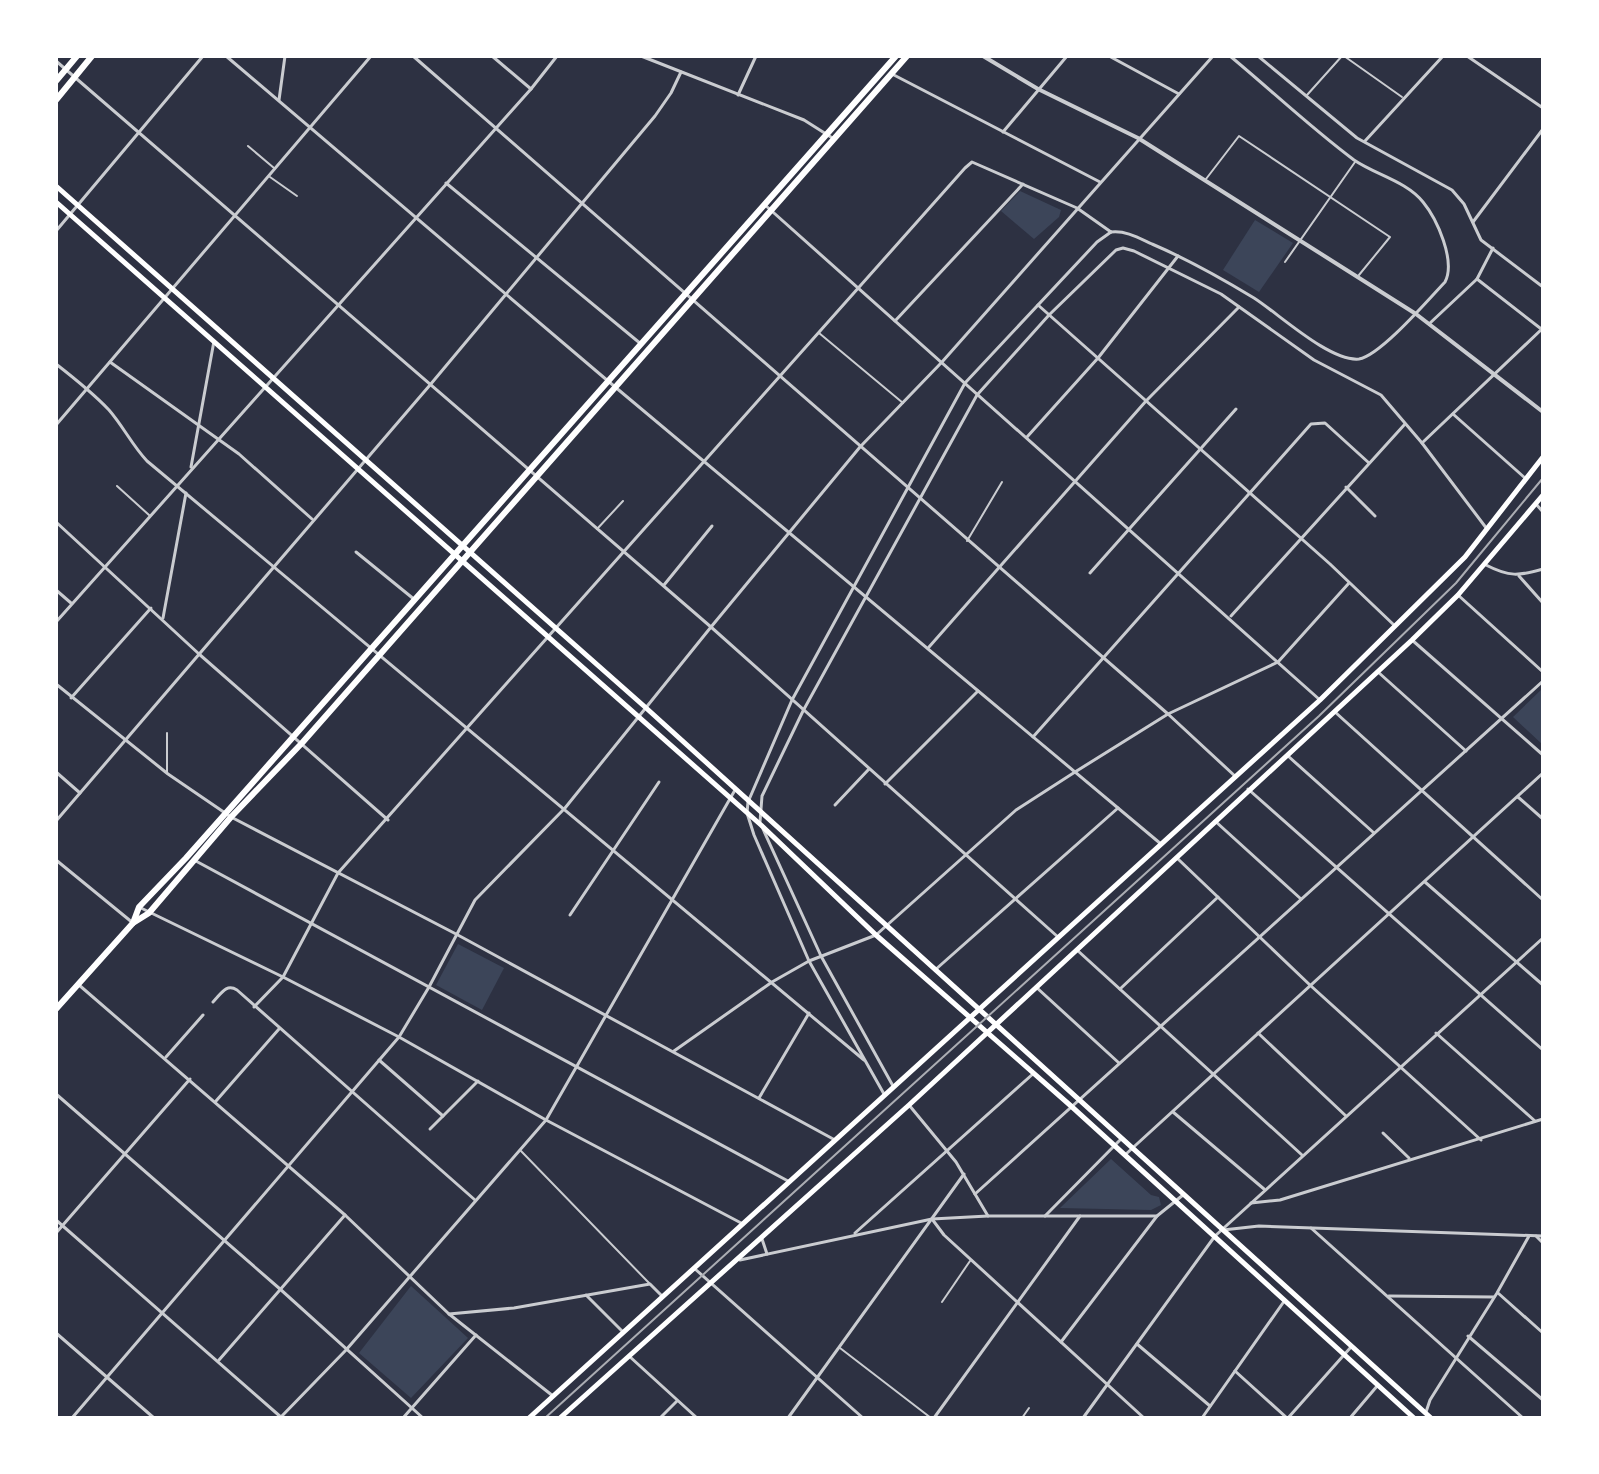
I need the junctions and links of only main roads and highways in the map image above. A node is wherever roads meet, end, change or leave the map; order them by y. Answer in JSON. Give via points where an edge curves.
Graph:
{"nodes":[{"id":1,"x":77,"y":56,"type":"edge"},
{"id":2,"x":92,"y":56,"type":"edge"},
{"id":3,"x":896,"y":56,"type":"edge"},
{"id":4,"x":907,"y":56,"type":"edge"},
{"id":5,"x":56,"y":81,"type":"edge"},
{"id":6,"x":56,"y":100,"type":"edge"},
{"id":7,"x":56,"y":186,"type":"edge"},
{"id":8,"x":56,"y":202,"type":"edge"},
{"id":9,"x":1543,"y":457,"type":"edge"},
{"id":10,"x":1543,"y":495,"type":"edge"},
{"id":11,"x":462,"y":546,"type":"junction"},
{"id":12,"x":470,"y":554,"type":"junction"},
{"id":13,"x":455,"y":555,"type":"junction"},
{"id":14,"x":463,"y":562,"type":"junction"},
{"id":15,"x":228,"y":816,"type":"junction"},
{"id":16,"x":133,"y":923,"type":"junction"},
{"id":17,"x":56,"y":1009,"type":"edge"},
{"id":18,"x":978,"y":1010,"type":"junction"},
{"id":19,"x":970,"y":1017,"type":"junction"},
{"id":20,"x":995,"y":1025,"type":"junction"},
{"id":21,"x":987,"y":1033,"type":"junction"},
{"id":22,"x":1427,"y":1416,"type":"edge"},
{"id":23,"x":1412,"y":1417,"type":"edge"},
{"id":24,"x":529,"y":1418,"type":"edge"},
{"id":25,"x":560,"y":1418,"type":"edge"}],
"edges":[{"from":1,"to":5,"type":"highway"},
{"from":2,"to":6,"type":"highway"},
{"from":3,"to":11,"type":"highway"},
{"from":4,"to":12,"type":"highway"},
{"from":7,"to":11,"type":"main road"},
{"from":8,"to":13,"type":"main road"},
{"from":9,"to":18,"type":"main road","via":[[1465,557],[1320,700]]},
{"from":10,"to":20,"type":"main road","via":[[1412,640]]},
{"from":11,"to":12,"type":"main road"},
{"from":11,"to":13,"type":"highway"},
{"from":12,"to":14,"type":"highway"},
{"from":12,"to":18,"type":"main road"},
{"from":13,"to":14,"type":"main road"},
{"from":13,"to":15,"type":"highway"},
{"from":14,"to":15,"type":"highway","via":[[302,743]]},
{"from":14,"to":19,"type":"main road"},
{"from":15,"to":16,"type":"highway","via":[[149,913]]},
{"from":15,"to":16,"type":"highway","via":[[139,907]]},
{"from":16,"to":17,"type":"highway"},
{"from":18,"to":19,"type":"main road"},
{"from":18,"to":20,"type":"main road"},
{"from":19,"to":21,"type":"main road"},
{"from":19,"to":24,"type":"main road"},
{"from":20,"to":21,"type":"main road"},
{"from":20,"to":22,"type":"main road"},
{"from":21,"to":23,"type":"main road"},
{"from":21,"to":25,"type":"main road"}]}
